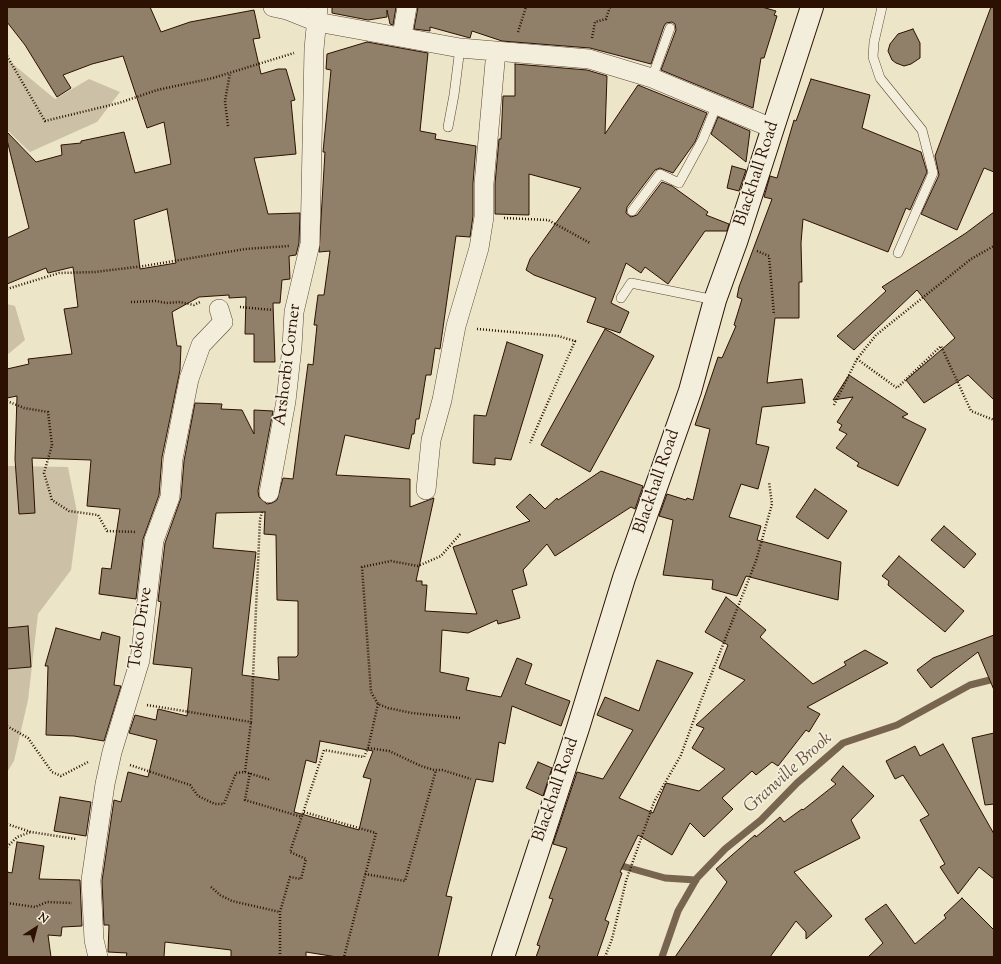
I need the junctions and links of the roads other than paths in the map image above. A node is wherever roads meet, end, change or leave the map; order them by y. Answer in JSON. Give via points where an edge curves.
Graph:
{"nodes":[{"id":1,"x":273,"y":7,"type":"edge"},
{"id":2,"x":407,"y":7,"type":"edge"},
{"id":3,"x":812,"y":7,"type":"edge"},
{"id":4,"x":882,"y":7,"type":"edge"},
{"id":5,"x":317,"y":15,"type":"edge"},
{"id":6,"x":670,"y":28,"type":"dead end"},
{"id":7,"x":402,"y":36,"type":"junction"},
{"id":8,"x":460,"y":48,"type":"junction"},
{"id":9,"x":504,"y":52,"type":"junction"},
{"id":10,"x":652,"y":78,"type":"junction"},
{"id":11,"x":717,"y":104,"type":"junction"},
{"id":12,"x":448,"y":127,"type":"dead end"},
{"id":13,"x":772,"y":128,"type":"junction"},
{"id":14,"x":632,"y":211,"type":"dead end"},
{"id":15,"x":898,"y":253,"type":"dead end"},
{"id":16,"x":621,"y":298,"type":"dead end"},
{"id":17,"x":715,"y":300,"type":"junction"},
{"id":18,"x":219,"y":309,"type":"dead end"},
{"id":19,"x":426,"y":490,"type":"dead end"},
{"id":20,"x":269,"y":493,"type":"road end"},
{"id":21,"x":98,"y":957,"type":"edge"},
{"id":22,"x":503,"y":957,"type":"edge"}],
"edges":[{"from":1,"to":5,"type":"street"},
{"from":2,"to":7,"type":"street"},
{"from":3,"to":13,"type":"main road","name":"Blackhall Road"},
{"from":4,"to":15,"type":"lane","via":[[873,57],[880,78],[922,130],[933,173]]},
{"from":5,"to":7,"type":"street"},
{"from":5,"to":20,"type":"street","name":"Arshorbi Corner","via":[[310,244],[294,312],[286,401]]},
{"from":6,"to":10,"type":"lane"},
{"from":7,"to":8,"type":"street"},
{"from":8,"to":9,"type":"street"},
{"from":8,"to":12,"type":"lane"},
{"from":9,"to":10,"type":"street","via":[[589,59]]},
{"from":9,"to":19,"type":"street","via":[[484,184],[484,217],[479,248],[456,326],[442,400],[431,440]]},
{"from":10,"to":11,"type":"street"},
{"from":11,"to":13,"type":"street"},
{"from":11,"to":14,"type":"lane","via":[[703,139],[679,183],[660,174]]},
{"from":13,"to":17,"type":"main road","name":"Blackhall Road"},
{"from":16,"to":17,"type":"lane","via":[[631,282]]},
{"from":17,"to":22,"type":"main road","name":"Blackhall Road","via":[[690,391],[624,578]]},
{"from":18,"to":21,"type":"street","name":"Toko Drive","via":[[223,322],[201,346],[185,396],[173,459],[170,497],[154,540],[140,660],[110,760],[91,880],[94,940]]}]}
